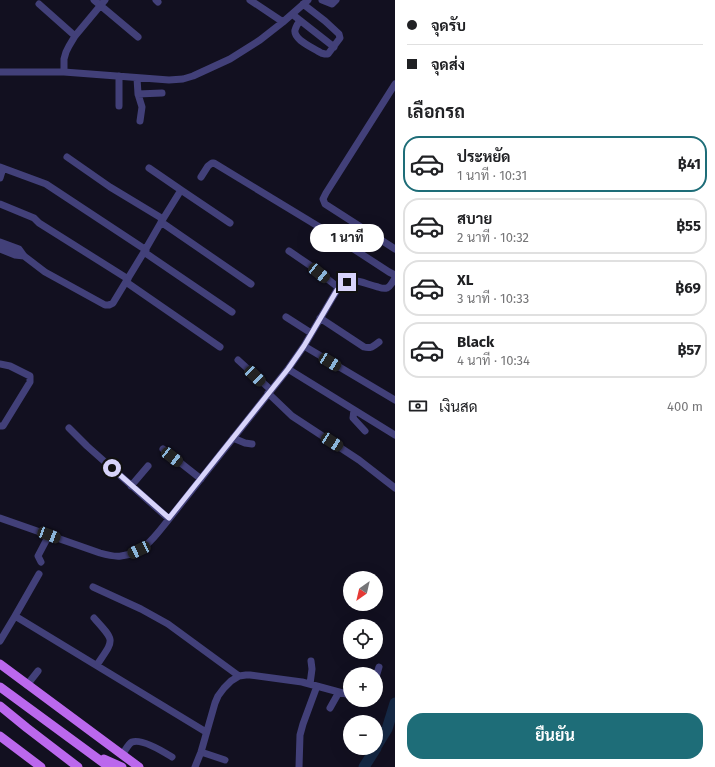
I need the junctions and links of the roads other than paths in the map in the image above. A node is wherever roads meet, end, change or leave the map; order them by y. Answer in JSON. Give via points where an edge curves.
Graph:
{"nodes":[{"id":1,"x":94,"y":0,"type":"edge"},
{"id":2,"x":250,"y":0,"type":"edge"},
{"id":3,"x":322,"y":0,"type":"edge"},
{"id":4,"x":336,"y":0,"type":"edge"},
{"id":5,"x":305,"y":2,"type":"edge"},
{"id":6,"x":103,"y":3,"type":"edge"},
{"id":7,"x":39,"y":4,"type":"dead end"},
{"id":8,"x":292,"y":14,"type":"junction"},
{"id":9,"x":300,"y":21,"type":"junction"},
{"id":10,"x":283,"y":22,"type":"junction"},
{"id":11,"x":76,"y":36,"type":"junction"},
{"id":12,"x":138,"y":37,"type":"dead end"},
{"id":13,"x":334,"y":47,"type":"junction"},
{"id":14,"x":0,"y":72,"type":"edge"},
{"id":15,"x":64,"y":72,"type":"junction"},
{"id":16,"x":119,"y":76,"type":"junction"},
{"id":17,"x":137,"y":78,"type":"junction"},
{"id":18,"x":395,"y":84,"type":"edge"},
{"id":19,"x":162,"y":93,"type":"dead end"},
{"id":20,"x":138,"y":94,"type":"junction"},
{"id":21,"x":119,"y":106,"type":"dead end"},
{"id":22,"x":140,"y":121,"type":"dead end"},
{"id":23,"x":67,"y":157,"type":"dead end"},
{"id":24,"x":2,"y":167,"type":"edge"},
{"id":25,"x":149,"y":168,"type":"dead end"},
{"id":26,"x":201,"y":177,"type":"dead end"},
{"id":27,"x":0,"y":178,"type":"edge"},
{"id":28,"x":181,"y":190,"type":"junction"},
{"id":29,"x":0,"y":204,"type":"edge"},
{"id":30,"x":162,"y":221,"type":"junction"},
{"id":31,"x":230,"y":223,"type":"dead end"},
{"id":32,"x":0,"y":242,"type":"edge"},
{"id":33,"x":0,"y":249,"type":"edge"},
{"id":34,"x":395,"y":249,"type":"edge"},
{"id":35,"x":145,"y":251,"type":"junction"},
{"id":36,"x":288,"y":251,"type":"dead end"},
{"id":37,"x":24,"y":256,"type":"junction"},
{"id":38,"x":395,"y":275,"type":"edge"},
{"id":39,"x":395,"y":278,"type":"edge"},
{"id":40,"x":127,"y":281,"type":"junction"},
{"id":41,"x":251,"y":284,"type":"dead end"},
{"id":42,"x":339,"y":288,"type":"junction"},
{"id":43,"x":232,"y":312,"type":"dead end"},
{"id":44,"x":286,"y":317,"type":"dead end"},
{"id":45,"x":320,"y":318,"type":"junction"},
{"id":46,"x":312,"y":333,"type":"junction"},
{"id":47,"x":379,"y":342,"type":"dead end"},
{"id":48,"x":304,"y":346,"type":"junction"},
{"id":49,"x":220,"y":347,"type":"dead end"},
{"id":50,"x":238,"y":360,"type":"dead end"},
{"id":51,"x":0,"y":364,"type":"edge"},
{"id":52,"x":288,"y":369,"type":"junction"},
{"id":53,"x":270,"y":392,"type":"junction"},
{"id":54,"x":395,"y":400,"type":"edge"},
{"id":55,"x":354,"y":410,"type":"junction"},
{"id":56,"x":0,"y":426,"type":"edge"},
{"id":57,"x":69,"y":428,"type":"dead end"},
{"id":58,"x":365,"y":431,"type":"dead end"},
{"id":59,"x":395,"y":435,"type":"edge"},
{"id":60,"x":233,"y":438,"type":"junction"},
{"id":61,"x":252,"y":444,"type":"dead end"},
{"id":62,"x":163,"y":449,"type":"dead end"},
{"id":63,"x":148,"y":466,"type":"dead end"},
{"id":64,"x":201,"y":479,"type":"junction"},
{"id":65,"x":131,"y":486,"type":"junction"},
{"id":66,"x":395,"y":488,"type":"edge"},
{"id":67,"x":0,"y":518,"type":"edge"},
{"id":68,"x":169,"y":518,"type":"junction"},
{"id":69,"x":49,"y":535,"type":"junction"},
{"id":70,"x":41,"y":562,"type":"dead end"},
{"id":71,"x":40,"y":574,"type":"dead end"},
{"id":72,"x":93,"y":587,"type":"dead end"},
{"id":73,"x":15,"y":616,"type":"junction"},
{"id":74,"x":94,"y":618,"type":"dead end"},
{"id":75,"x":0,"y":641,"type":"edge"},
{"id":76,"x":311,"y":661,"type":"dead end"},
{"id":77,"x":0,"y":664,"type":"edge"},
{"id":78,"x":97,"y":665,"type":"junction"},
{"id":79,"x":38,"y":670,"type":"dead end"},
{"id":80,"x":240,"y":676,"type":"junction"},
{"id":81,"x":0,"y":682,"type":"edge"},
{"id":82,"x":28,"y":685,"type":"junction"},
{"id":83,"x":314,"y":685,"type":"junction"},
{"id":84,"x":0,"y":687,"type":"edge"},
{"id":85,"x":339,"y":692,"type":"junction"},
{"id":86,"x":343,"y":693,"type":"edge"},
{"id":87,"x":0,"y":706,"type":"edge"},
{"id":88,"x":330,"y":708,"type":"dead end"},
{"id":89,"x":0,"y":711,"type":"edge"},
{"id":90,"x":37,"y":714,"type":"junction"},
{"id":91,"x":27,"y":728,"type":"junction"},
{"id":92,"x":206,"y":732,"type":"junction"},
{"id":93,"x":0,"y":736,"type":"edge"},
{"id":94,"x":84,"y":750,"type":"junction"},
{"id":95,"x":201,"y":752,"type":"junction"},
{"id":96,"x":122,"y":755,"type":"junction"},
{"id":97,"x":172,"y":757,"type":"dead end"},
{"id":98,"x":225,"y":760,"type":"dead end"},
{"id":99,"x":41,"y":767,"type":"edge"},
{"id":100,"x":78,"y":767,"type":"edge"},
{"id":101,"x":109,"y":767,"type":"edge"},
{"id":102,"x":122,"y":767,"type":"edge"},
{"id":103,"x":139,"y":767,"type":"edge"},
{"id":104,"x":195,"y":767,"type":"edge"},
{"id":105,"x":299,"y":767,"type":"edge"}],
"edges":[{"from":1,"to":6,"type":"street"},
{"from":2,"to":10,"type":"street"},
{"from":3,"to":4,"type":"street","via":[[332,4]]},
{"from":5,"to":8,"type":"street"},
{"from":5,"to":13,"type":"street","via":[[339,34],[340,38]]},
{"from":6,"to":11,"type":"street"},
{"from":6,"to":12,"type":"street"},
{"from":7,"to":11,"type":"street"},
{"from":8,"to":9,"type":"street"},
{"from":8,"to":10,"type":"street"},
{"from":9,"to":13,"type":"street"},
{"from":9,"to":13,"type":"street","via":[[295,29],[298,39],[325,54]]},
{"from":10,"to":17,"type":"street","via":[[260,40],[193,76],[169,80]]},
{"from":11,"to":15,"type":"street","via":[[66,52]]},
{"from":14,"to":15,"type":"street"},
{"from":15,"to":16,"type":"street"},
{"from":16,"to":17,"type":"street"},
{"from":16,"to":21,"type":"street"},
{"from":17,"to":20,"type":"street"},
{"from":18,"to":34,"type":"street","via":[[323,199],[325,204],[336,212]]},
{"from":19,"to":20,"type":"street"},
{"from":20,"to":22,"type":"street","via":[[142,107]]},
{"from":23,"to":30,"type":"street"},
{"from":24,"to":27,"type":"street"},
{"from":24,"to":35,"type":"street","via":[[46,184]]},
{"from":25,"to":28,"type":"street"},
{"from":26,"to":38,"type":"street","via":[[208,166],[214,163]]},
{"from":28,"to":30,"type":"street"},
{"from":28,"to":31,"type":"street"},
{"from":29,"to":40,"type":"street","via":[[34,218]]},
{"from":30,"to":35,"type":"street"},
{"from":30,"to":41,"type":"street"},
{"from":32,"to":37,"type":"street","via":[[19,249]]},
{"from":33,"to":37,"type":"street"},
{"from":35,"to":40,"type":"street"},
{"from":35,"to":43,"type":"street"},
{"from":36,"to":42,"type":"street"},
{"from":37,"to":40,"type":"street","via":[[45,272],[105,305],[113,303]]},
{"from":39,"to":42,"type":"street","via":[[387,288],[353,281]]},
{"from":40,"to":49,"type":"street"},
{"from":42,"to":45,"type":"street"},
{"from":44,"to":46,"type":"street"},
{"from":45,"to":46,"type":"street"},
{"from":45,"to":47,"type":"street","via":[[364,347],[372,348]]},
{"from":46,"to":48,"type":"street"},
{"from":48,"to":52,"type":"street"},
{"from":48,"to":54,"type":"street"},
{"from":50,"to":53,"type":"street"},
{"from":51,"to":56,"type":"street","via":[[30,376],[30,382],[3,426]]},
{"from":52,"to":53,"type":"street"},
{"from":52,"to":55,"type":"street"},
{"from":53,"to":60,"type":"street"},
{"from":53,"to":66,"type":"street","via":[[292,416],[359,460]]},
{"from":55,"to":58,"type":"street","via":[[353,418]]},
{"from":55,"to":59,"type":"street"},
{"from":57,"to":65,"type":"street"},
{"from":60,"to":61,"type":"street"},
{"from":60,"to":64,"type":"street"},
{"from":62,"to":64,"type":"street"},
{"from":63,"to":65,"type":"street"},
{"from":64,"to":68,"type":"street"},
{"from":65,"to":68,"type":"street"},
{"from":67,"to":69,"type":"street"},
{"from":68,"to":69,"type":"street","via":[[149,543],[131,554],[120,557],[100,553]]},
{"from":69,"to":70,"type":"street","via":[[38,556]]},
{"from":71,"to":73,"type":"street"},
{"from":72,"to":80,"type":"street","via":[[168,624]]},
{"from":73,"to":75,"type":"street"},
{"from":73,"to":78,"type":"street"},
{"from":74,"to":78,"type":"street","via":[[111,638],[109,647]]},
{"from":76,"to":83,"type":"street"},
{"from":77,"to":82,"type":"main road"},
{"from":78,"to":92,"type":"street"},
{"from":79,"to":82,"type":"street"},
{"from":80,"to":83,"type":"street","via":[[250,675]]},
{"from":80,"to":92,"type":"street","via":[[231,681],[218,696]]},
{"from":81,"to":90,"type":"main road"},
{"from":82,"to":96,"type":"main road"},
{"from":83,"to":85,"type":"street"},
{"from":83,"to":105,"type":"street","via":[[300,734]]},
{"from":84,"to":90,"type":"main road"},
{"from":85,"to":86,"type":"street"},
{"from":85,"to":88,"type":"street"},
{"from":87,"to":91,"type":"main road"},
{"from":89,"to":91,"type":"main road"},
{"from":90,"to":94,"type":"main road"},
{"from":91,"to":100,"type":"main road"},
{"from":92,"to":95,"type":"street"},
{"from":93,"to":99,"type":"main road"},
{"from":94,"to":101,"type":"main road"},
{"from":94,"to":102,"type":"main road"},
{"from":95,"to":98,"type":"street"},
{"from":95,"to":104,"type":"street"},
{"from":96,"to":97,"type":"street","via":[[134,741],[157,747]]},
{"from":96,"to":103,"type":"main road"}]}
